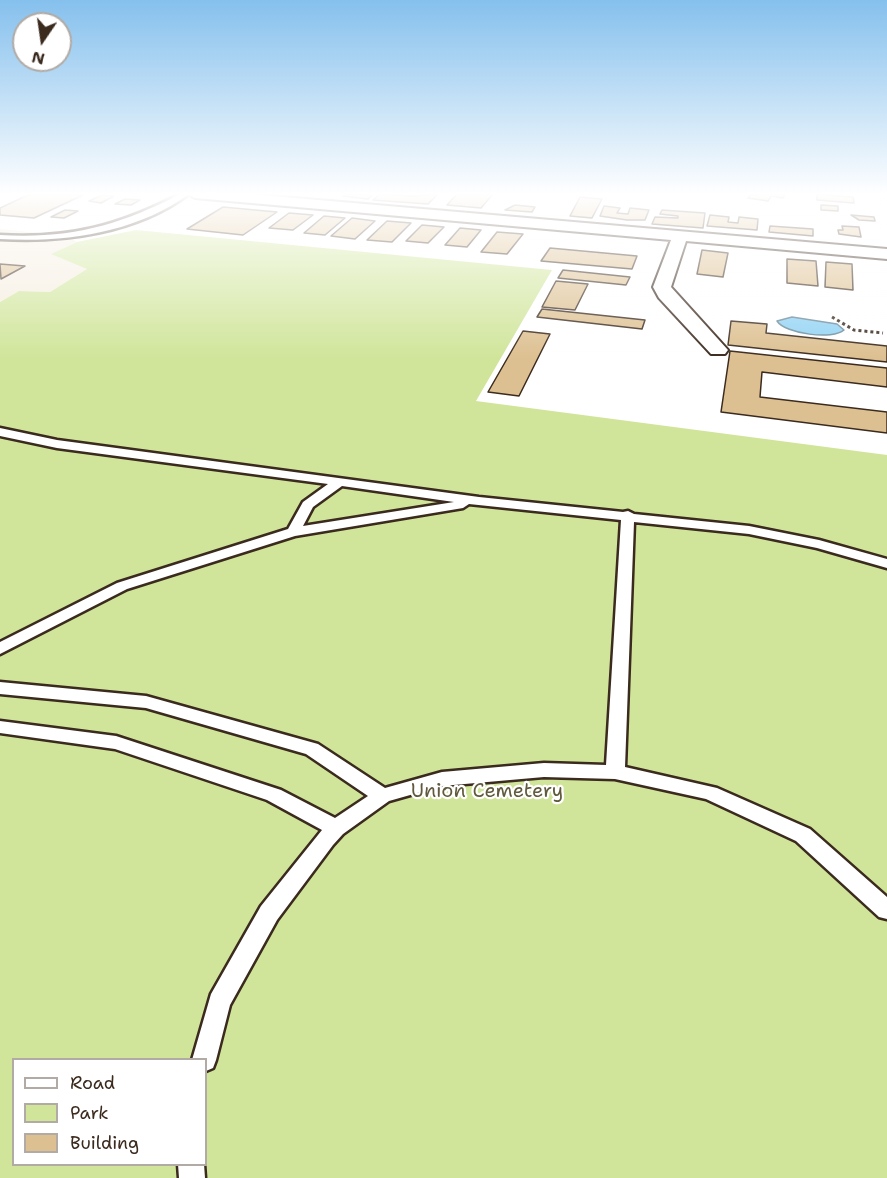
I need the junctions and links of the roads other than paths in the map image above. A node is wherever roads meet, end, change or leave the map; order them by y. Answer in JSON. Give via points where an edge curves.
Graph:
{"nodes":[{"id":1,"x":676,"y":249,"type":"edge"},
{"id":2,"x":829,"y":249,"type":"edge"},
{"id":3,"x":887,"y":254,"type":"edge"},
{"id":4,"x":718,"y":350,"type":"dead end"},
{"id":5,"x":0,"y":432,"type":"edge"},
{"id":6,"x":341,"y":481,"type":"junction"},
{"id":7,"x":479,"y":501,"type":"junction"},
{"id":8,"x":628,"y":515,"type":"junction"},
{"id":9,"x":293,"y":532,"type":"junction"},
{"id":10,"x":887,"y":564,"type":"edge"},
{"id":11,"x":0,"y":649,"type":"edge"},
{"id":12,"x":0,"y":688,"type":"edge"},
{"id":13,"x":0,"y":727,"type":"edge"},
{"id":14,"x":615,"y":772,"type":"junction"},
{"id":15,"x":383,"y":796,"type":"junction"},
{"id":16,"x":336,"y":828,"type":"junction"},
{"id":17,"x":887,"y":910,"type":"edge"},
{"id":18,"x":204,"y":1058,"type":"edge"}],
"edges":[{"from":1,"to":4,"type":"street","via":[[663,289]]},
{"from":2,"to":3,"type":"street"},
{"from":5,"to":6,"type":"lane","via":[[115,452]]},
{"from":6,"to":7,"type":"lane"},
{"from":6,"to":9,"type":"lane","via":[[308,505]]},
{"from":7,"to":8,"type":"lane"},
{"from":7,"to":9,"type":"lane"},
{"from":8,"to":10,"type":"lane","via":[[749,530],[819,544]]},
{"from":8,"to":14,"type":"lane"},
{"from":9,"to":11,"type":"lane","via":[[122,586]]},
{"from":12,"to":15,"type":"lane","via":[[146,702],[312,749]]},
{"from":13,"to":16,"type":"lane","via":[[116,743],[274,795]]},
{"from":14,"to":15,"type":"lane","via":[[544,770],[442,779]]},
{"from":14,"to":17,"type":"lane","via":[[710,793],[803,835]]},
{"from":15,"to":16,"type":"lane"},
{"from":16,"to":18,"type":"lane","via":[[270,913],[219,1002]]}]}
